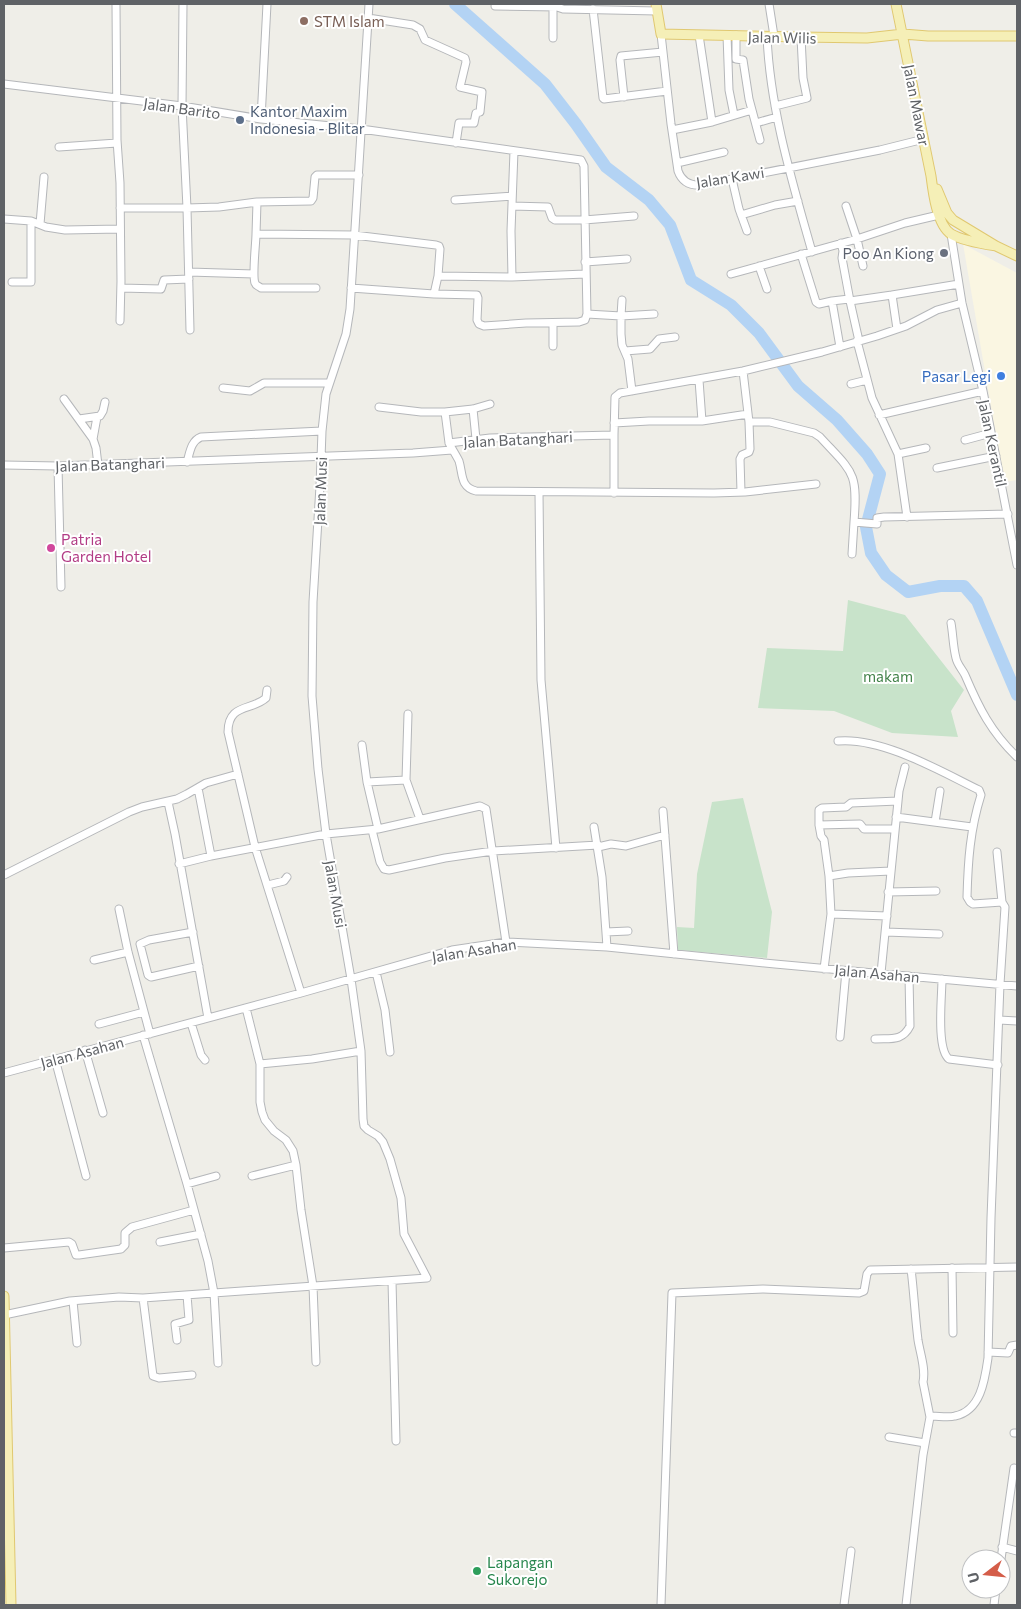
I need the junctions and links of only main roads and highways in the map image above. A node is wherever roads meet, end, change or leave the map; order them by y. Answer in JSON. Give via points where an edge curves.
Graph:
{"nodes":[{"id":1,"x":896,"y":4,"type":"edge"},
{"id":2,"x":656,"y":8,"type":"edge"},
{"id":3,"x":904,"y":34,"type":"junction"},
{"id":4,"x":1017,"y":36,"type":"edge"},
{"id":5,"x":931,"y":176,"type":"junction"},
{"id":6,"x":996,"y":246,"type":"junction"},
{"id":7,"x":1017,"y":256,"type":"edge"},
{"id":8,"x":4,"y":1296,"type":"edge"},
{"id":9,"x":4,"y":1315,"type":"edge"},
{"id":10,"x":6,"y":1470,"type":"edge"},
{"id":11,"x":12,"y":1605,"type":"edge"}],
"edges":[{"from":1,"to":3,"type":"main road","name":"Jalan Mawar"},
{"from":2,"to":3,"type":"main road","name":"Jalan Wilis","via":[[661,34],[867,38]]},
{"from":3,"to":4,"type":"main road","name":"Jalan Wilis"},
{"from":3,"to":5,"type":"main road","name":"Jalan Mawar"},
{"from":5,"to":6,"type":"main road","name":"Jalan Mawar","via":[[951,218]]},
{"from":5,"to":6,"type":"main road","name":"Jalan Mawar","via":[[939,215],[951,234]]},
{"from":6,"to":7,"type":"main road","name":"Jalan Mawar"},
{"from":8,"to":9,"type":"main road"},
{"from":9,"to":10,"type":"main road"},
{"from":10,"to":11,"type":"main road"}]}
